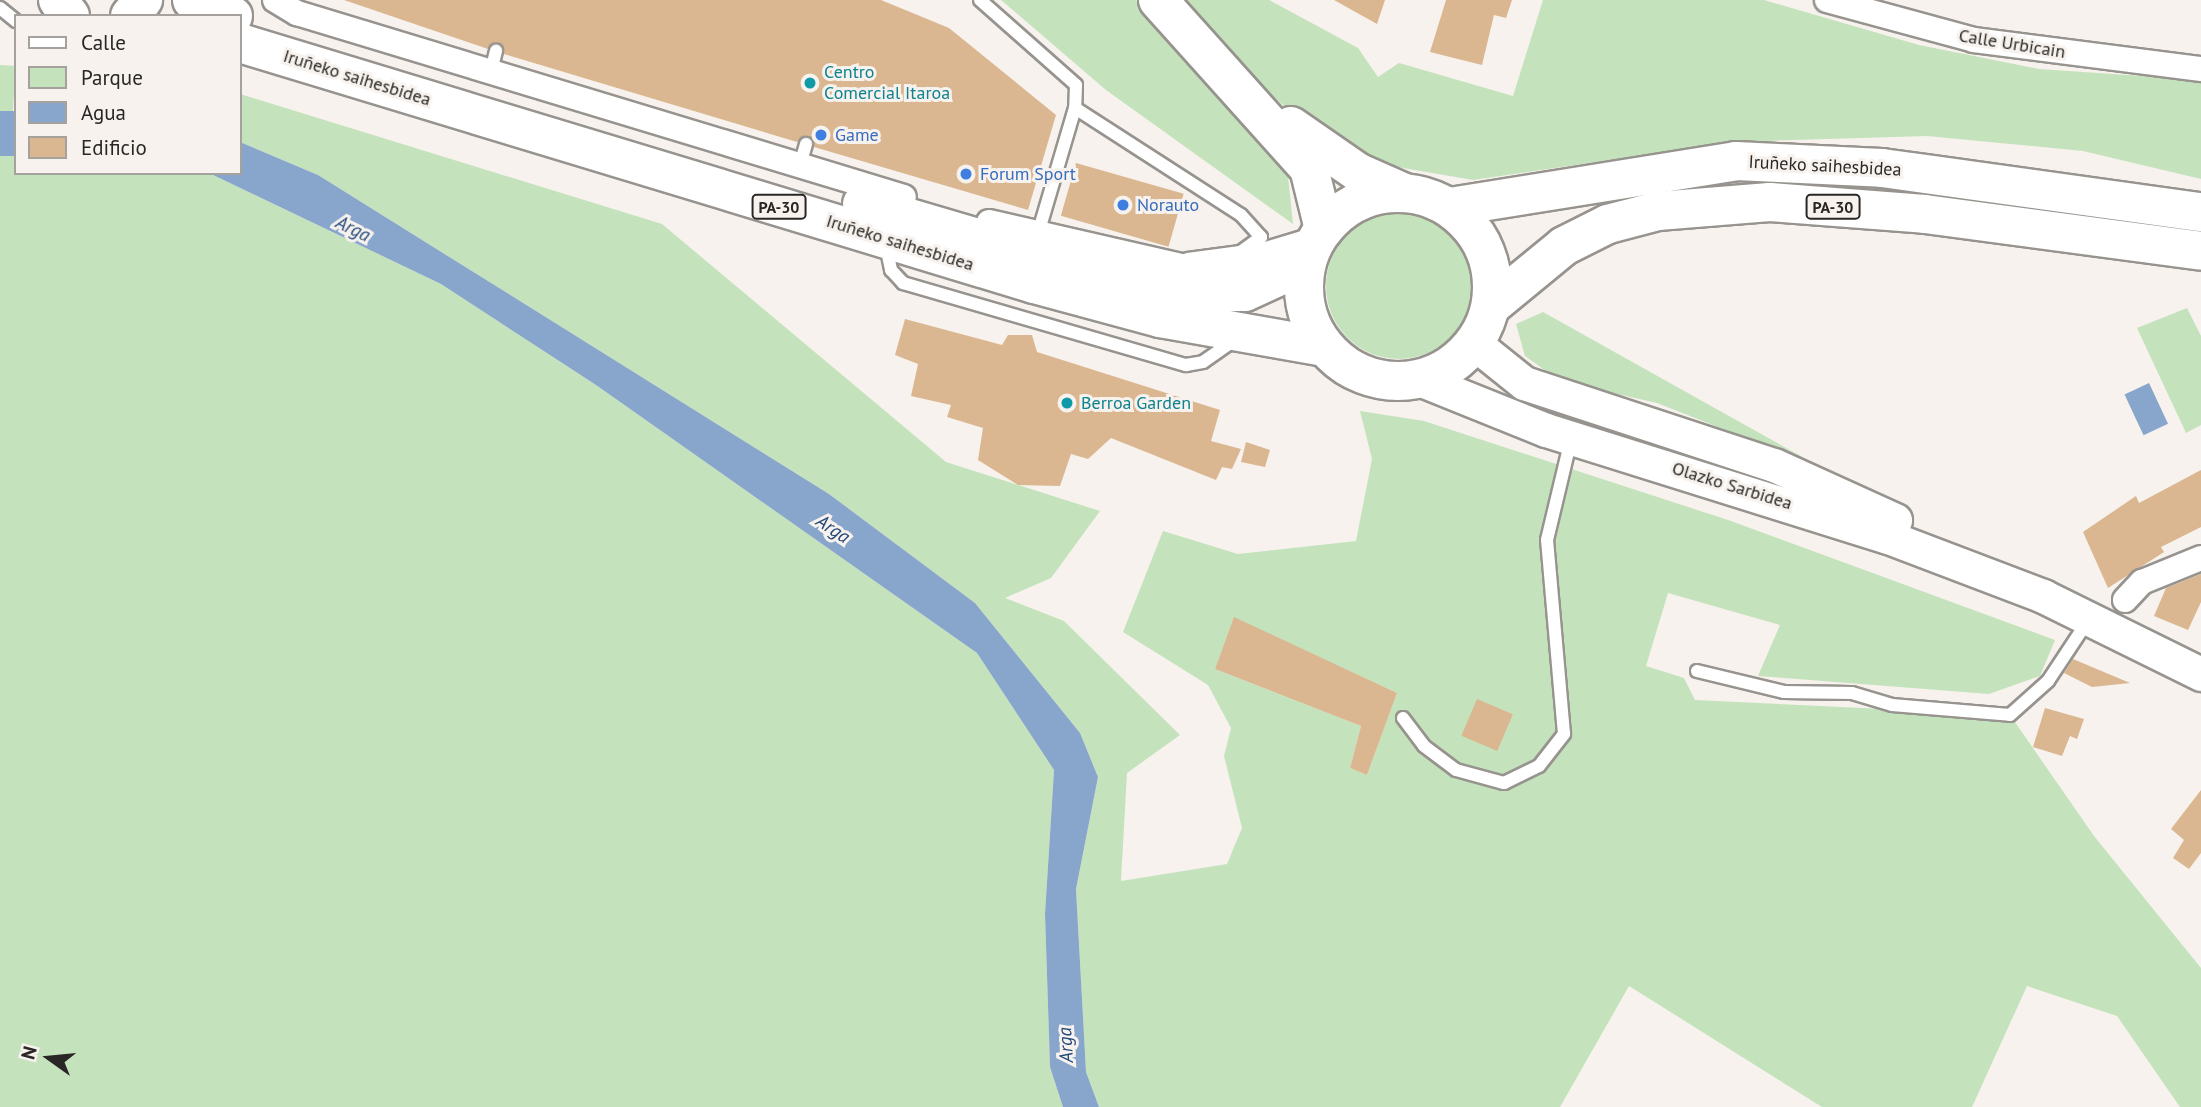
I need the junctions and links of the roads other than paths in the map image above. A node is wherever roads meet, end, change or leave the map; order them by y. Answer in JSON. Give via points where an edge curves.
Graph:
{"nodes":[{"id":1,"x":143,"y":0,"type":"edge"},
{"id":2,"x":192,"y":0,"type":"edge"},
{"id":3,"x":275,"y":0,"type":"edge"},
{"id":4,"x":980,"y":0,"type":"edge"},
{"id":5,"x":1158,"y":0,"type":"edge"},
{"id":6,"x":1827,"y":0,"type":"edge"},
{"id":7,"x":132,"y":14,"type":"edge"},
{"id":8,"x":228,"y":14,"type":"edge"},
{"id":9,"x":242,"y":19,"type":"edge"},
{"id":10,"x":242,"y":44,"type":"edge"},
{"id":11,"x":2201,"y":69,"type":"edge"},
{"id":12,"x":1243,"y":94,"type":"junction"},
{"id":13,"x":1075,"y":108,"type":"junction"},
{"id":14,"x":1952,"y":176,"type":"junction"},
{"id":15,"x":1402,"y":192,"type":"junction"},
{"id":16,"x":2201,"y":199,"type":"edge"},
{"id":17,"x":1450,"y":207,"type":"junction"},
{"id":18,"x":2201,"y":212,"type":"edge"},
{"id":19,"x":1038,"y":234,"type":"junction"},
{"id":20,"x":1315,"y":244,"type":"junction"},
{"id":21,"x":2201,"y":251,"type":"edge"},
{"id":22,"x":1122,"y":257,"type":"junction"},
{"id":23,"x":1490,"y":306,"type":"junction"},
{"id":24,"x":1474,"y":343,"type":"junction"},
{"id":25,"x":1324,"y":347,"type":"junction"},
{"id":26,"x":1419,"y":379,"type":"junction"},
{"id":27,"x":1571,"y":438,"type":"junction"},
{"id":28,"x":2201,"y":558,"type":"edge"},
{"id":29,"x":2043,"y":596,"type":"junction"},
{"id":30,"x":2125,"y":600,"type":"dead end"},
{"id":31,"x":2090,"y":619,"type":"junction"},
{"id":32,"x":1697,"y":671,"type":"dead end"},
{"id":33,"x":2201,"y":674,"type":"edge"},
{"id":34,"x":1403,"y":718,"type":"dead end"}],
"edges":[{"from":1,"to":7,"type":"main road"},
{"from":2,"to":8,"type":"main road"},
{"from":3,"to":19,"type":"street","via":[[297,13],[493,61],[803,155]]},
{"from":4,"to":13,"type":"lane","via":[[1070,75]]},
{"from":5,"to":12,"type":"main road"},
{"from":6,"to":11,"type":"street","name":"Calle Urbicain","via":[[1974,40]]},
{"from":9,"to":20,"type":"main road","name":"Iruñeko saihesbidea","number":"PA-30","via":[[1097,273],[1207,293],[1245,292]]},
{"from":10,"to":25,"type":"main road","name":"Iruñeko saihesbidea","number":"PA-30","via":[[1160,318]]},
{"from":12,"to":15,"type":"main road","via":[[1359,173]]},
{"from":12,"to":20,"type":"main road","via":[[1309,168]]},
{"from":13,"to":19,"type":"lane"},
{"from":13,"to":22,"type":"lane","via":[[1241,215],[1261,237],[1216,258]]},
{"from":14,"to":16,"type":"main road","via":[[2036,175]]},
{"from":14,"to":17,"type":"main road","name":"Iruñeko saihesbidea","number":"PA-30","via":[[1736,161]]},
{"from":14,"to":18,"type":"main road","name":"Iruñeko saihesbidea","number":"PA-30"},
{"from":15,"to":17,"type":"main road","number":"PA-30"},
{"from":15,"to":20,"type":"main road","number":"PA-30","via":[[1376,194]]},
{"from":17,"to":23,"type":"main road","number":"PA-30","via":[[1481,245],[1491,269]]},
{"from":19,"to":22,"type":"street"},
{"from":20,"to":22,"type":"street","via":[[1207,272]]},
{"from":20,"to":25,"type":"main road","number":"PA-30","via":[[1307,312]]},
{"from":21,"to":23,"type":"main road","number":"PA-30","via":[[1925,214],[1756,203],[1658,211],[1608,225],[1564,246]]},
{"from":23,"to":24,"type":"main road","number":"PA-30"},
{"from":24,"to":26,"type":"main road","number":"PA-30","via":[[1450,366]]},
{"from":24,"to":29,"type":"street","name":"Olazko Sarbidea","via":[[1524,383],[1774,465],[2003,569]]},
{"from":25,"to":26,"type":"main road","number":"PA-30","via":[[1351,369],[1384,381]]},
{"from":26,"to":27,"type":"street","name":"Olazko Sarbidea"},
{"from":27,"to":29,"type":"street","name":"Olazko Sarbidea","via":[[1773,498]]},
{"from":27,"to":34,"type":"lane","via":[[1547,540],[1564,734],[1539,766],[1504,783],[1456,770],[1424,746]]},
{"from":28,"to":30,"type":"street","via":[[2142,582]]},
{"from":29,"to":31,"type":"street","name":"Olazko Sarbidea"},
{"from":31,"to":32,"type":"lane","via":[[2048,681],[2010,715],[1892,705],[1852,693],[1784,692]]},
{"from":31,"to":33,"type":"street","name":"Olazko Sarbidea"}]}
